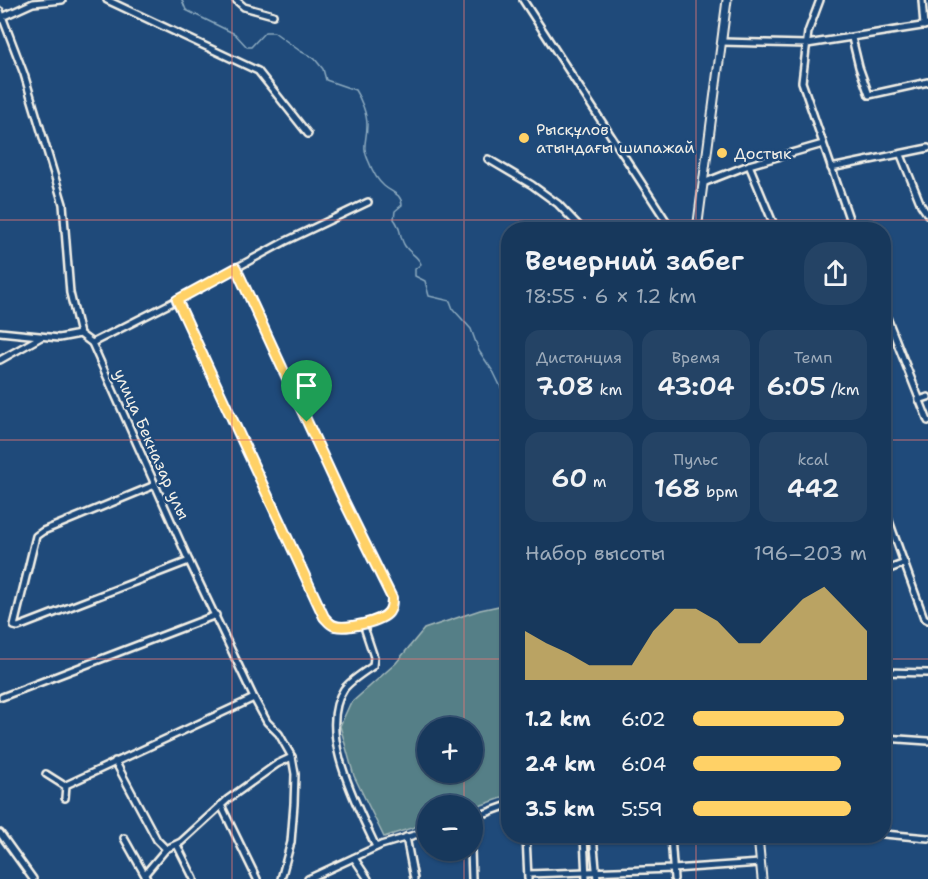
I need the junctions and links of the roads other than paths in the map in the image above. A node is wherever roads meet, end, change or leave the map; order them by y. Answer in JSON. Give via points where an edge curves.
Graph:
{"nodes":[{"id":1,"x":62,"y":0,"type":"edge"},
{"id":2,"x":107,"y":0,"type":"edge"},
{"id":3,"x":236,"y":0,"type":"edge"},
{"id":4,"x":523,"y":0,"type":"edge"},
{"id":5,"x":727,"y":0,"type":"edge"},
{"id":6,"x":820,"y":0,"type":"edge"},
{"id":7,"x":922,"y":0,"type":"edge"},
{"id":8,"x":1,"y":14,"type":"edge"},
{"id":9,"x":273,"y":15,"type":"dead end"},
{"id":10,"x":926,"y":26,"type":"edge"},
{"id":11,"x":852,"y":38,"type":"junction"},
{"id":12,"x":722,"y":42,"type":"junction"},
{"id":13,"x":807,"y":44,"type":"junction"},
{"id":14,"x":928,"y":82,"type":"edge"},
{"id":15,"x":308,"y":134,"type":"dead end"},
{"id":16,"x":823,"y":144,"type":"junction"},
{"id":17,"x":928,"y":148,"type":"edge"},
{"id":18,"x":901,"y":155,"type":"junction"},
{"id":19,"x":488,"y":159,"type":"dead end"},
{"id":20,"x":749,"y":165,"type":"junction"},
{"id":21,"x":831,"y":168,"type":"junction"},
{"id":22,"x":703,"y":183,"type":"junction"},
{"id":23,"x":368,"y":202,"type":"dead end"},
{"id":24,"x":928,"y":215,"type":"edge"},
{"id":25,"x":575,"y":222,"type":"edge"},
{"id":26,"x":667,"y":222,"type":"edge"},
{"id":27,"x":698,"y":222,"type":"edge"},
{"id":28,"x":773,"y":222,"type":"edge"},
{"id":29,"x":850,"y":222,"type":"edge"},
{"id":30,"x":236,"y":268,"type":"junction"},
{"id":31,"x":177,"y":300,"type":"junction"},
{"id":32,"x":891,"y":328,"type":"edge"},
{"id":33,"x":0,"y":332,"type":"edge"},
{"id":34,"x":80,"y":334,"type":"junction"},
{"id":35,"x":41,"y":337,"type":"junction"},
{"id":36,"x":92,"y":343,"type":"junction"},
{"id":37,"x":0,"y":360,"type":"edge"},
{"id":38,"x":928,"y":397,"type":"edge"},
{"id":39,"x":919,"y":400,"type":"junction"},
{"id":40,"x":928,"y":421,"type":"edge"},
{"id":41,"x":155,"y":485,"type":"junction"},
{"id":42,"x":891,"y":526,"type":"edge"},
{"id":43,"x":189,"y":561,"type":"junction"},
{"id":44,"x":905,"y":563,"type":"junction"},
{"id":45,"x":891,"y":568,"type":"edge"},
{"id":46,"x":216,"y":615,"type":"junction"},
{"id":47,"x":928,"y":620,"type":"edge"},
{"id":48,"x":363,"y":624,"type":"junction"},
{"id":49,"x":891,"y":672,"type":"edge"},
{"id":50,"x":928,"y":673,"type":"edge"},
{"id":51,"x":2,"y":697,"type":"dead end"},
{"id":52,"x":254,"y":698,"type":"junction"},
{"id":53,"x":891,"y":738,"type":"edge"},
{"id":54,"x":928,"y":741,"type":"edge"},
{"id":55,"x":292,"y":757,"type":"junction"},
{"id":56,"x":115,"y":761,"type":"junction"},
{"id":57,"x":46,"y":774,"type":"dead end"},
{"id":58,"x":65,"y":786,"type":"junction"},
{"id":59,"x":65,"y":798,"type":"dead end"},
{"id":60,"x":221,"y":805,"type":"junction"},
{"id":61,"x":501,"y":808,"type":"edge"},
{"id":62,"x":483,"y":814,"type":"edge"},
{"id":63,"x":0,"y":833,"type":"edge"},
{"id":64,"x":417,"y":834,"type":"edge"},
{"id":65,"x":891,"y":835,"type":"edge"},
{"id":66,"x":406,"y":837,"type":"junction"},
{"id":67,"x":124,"y":838,"type":"dead end"},
{"id":68,"x":928,"y":838,"type":"edge"},
{"id":69,"x":526,"y":843,"type":"edge"},
{"id":70,"x":584,"y":843,"type":"edge"},
{"id":71,"x":594,"y":843,"type":"edge"},
{"id":72,"x":671,"y":843,"type":"edge"},
{"id":73,"x":758,"y":843,"type":"edge"},
{"id":74,"x":177,"y":845,"type":"junction"},
{"id":75,"x":376,"y":848,"type":"junction"},
{"id":76,"x":166,"y":849,"type":"junction"},
{"id":77,"x":354,"y":858,"type":"junction"},
{"id":78,"x":471,"y":861,"type":"edge"},
{"id":79,"x":759,"y":863,"type":"junction"},
{"id":80,"x":673,"y":869,"type":"junction"},
{"id":81,"x":528,"y":876,"type":"edge"},
{"id":82,"x":586,"y":876,"type":"edge"},
{"id":83,"x":596,"y":876,"type":"edge"},
{"id":84,"x":146,"y":877,"type":"edge"},
{"id":85,"x":33,"y":879,"type":"edge"},
{"id":86,"x":194,"y":879,"type":"edge"},
{"id":87,"x":257,"y":879,"type":"edge"},
{"id":88,"x":281,"y":879,"type":"edge"},
{"id":89,"x":308,"y":879,"type":"edge"},
{"id":90,"x":368,"y":879,"type":"edge"},
{"id":91,"x":414,"y":879,"type":"edge"},
{"id":92,"x":472,"y":879,"type":"edge"},
{"id":93,"x":674,"y":879,"type":"edge"},
{"id":94,"x":762,"y":879,"type":"edge"}],
"edges":[{"from":1,"to":8,"type":"street","via":[[33,3]]},
{"from":2,"to":15,"type":"street","via":[[258,71]]},
{"from":3,"to":9,"type":"street","via":[[244,7]]},
{"from":4,"to":26,"type":"street"},
{"from":5,"to":12,"type":"street"},
{"from":6,"to":13,"type":"street"},
{"from":7,"to":10,"type":"street"},
{"from":8,"to":34,"type":"street","via":[[24,74],[63,204],[70,293]]},
{"from":10,"to":11,"type":"street"},
{"from":11,"to":13,"type":"street"},
{"from":11,"to":14,"type":"street","via":[[869,95]]},
{"from":12,"to":13,"type":"street"},
{"from":12,"to":22,"type":"street"},
{"from":13,"to":16,"type":"street","via":[[802,82]]},
{"from":16,"to":20,"type":"street"},
{"from":16,"to":21,"type":"street"},
{"from":17,"to":18,"type":"street"},
{"from":18,"to":21,"type":"street"},
{"from":18,"to":24,"type":"street"},
{"from":19,"to":25,"type":"street","via":[[532,185]]},
{"from":20,"to":22,"type":"street"},
{"from":20,"to":28,"type":"street"},
{"from":21,"to":29,"type":"street"},
{"from":22,"to":27,"type":"street"},
{"from":23,"to":30,"type":"street"},
{"from":30,"to":31,"type":"street"},
{"from":30,"to":48,"type":"street","via":[[392,598],[386,615]]},
{"from":31,"to":36,"type":"street"},
{"from":31,"to":48,"type":"street","via":[[324,617],[337,627]]},
{"from":32,"to":39,"type":"street"},
{"from":33,"to":35,"type":"street"},
{"from":34,"to":35,"type":"street"},
{"from":34,"to":36,"type":"street","name":"улица Бекназар улы"},
{"from":35,"to":37,"type":"street"},
{"from":36,"to":41,"type":"street","name":"улица Бекназар улы"},
{"from":38,"to":39,"type":"street"},
{"from":39,"to":40,"type":"street"},
{"from":41,"to":43,"type":"street","name":"улица Бекназар улы"},
{"from":41,"to":43,"type":"street","via":[[36,536],[14,626]]},
{"from":42,"to":44,"type":"street"},
{"from":43,"to":46,"type":"street","name":"улица Бекназар улы"},
{"from":44,"to":45,"type":"street"},
{"from":44,"to":47,"type":"street"},
{"from":46,"to":51,"type":"street"},
{"from":46,"to":52,"type":"street","name":"улица Бекназар улы"},
{"from":48,"to":75,"type":"street","via":[[374,657],[373,666],[345,688],[335,712],[334,734],[342,769]]},
{"from":49,"to":50,"type":"street"},
{"from":52,"to":55,"type":"street","name":"улица Бекназар улы"},
{"from":52,"to":56,"type":"street"},
{"from":53,"to":54,"type":"street"},
{"from":55,"to":60,"type":"street"},
{"from":55,"to":88,"type":"street","name":"улица Бекназар улы","via":[[295,774],[291,842]]},
{"from":56,"to":58,"type":"street"},
{"from":56,"to":76,"type":"street","via":[[157,840]]},
{"from":57,"to":58,"type":"street"},
{"from":58,"to":59,"type":"street"},
{"from":60,"to":74,"type":"street"},
{"from":60,"to":87,"type":"street"},
{"from":61,"to":62,"type":"street"},
{"from":63,"to":85,"type":"street"},
{"from":64,"to":66,"type":"street"},
{"from":65,"to":68,"type":"street"},
{"from":66,"to":75,"type":"street"},
{"from":66,"to":91,"type":"street"},
{"from":67,"to":84,"type":"street"},
{"from":69,"to":81,"type":"street"},
{"from":70,"to":82,"type":"street"},
{"from":71,"to":83,"type":"street"},
{"from":72,"to":80,"type":"street"},
{"from":73,"to":79,"type":"street"},
{"from":74,"to":76,"type":"street"},
{"from":74,"to":86,"type":"street"},
{"from":75,"to":77,"type":"street"},
{"from":76,"to":84,"type":"street"},
{"from":77,"to":89,"type":"street"},
{"from":77,"to":90,"type":"street"},
{"from":78,"to":92,"type":"street"},
{"from":79,"to":80,"type":"street"},
{"from":79,"to":94,"type":"street"},
{"from":80,"to":83,"type":"street"},
{"from":80,"to":93,"type":"street"},
{"from":81,"to":82,"type":"street"},
{"from":82,"to":83,"type":"street"}]}
